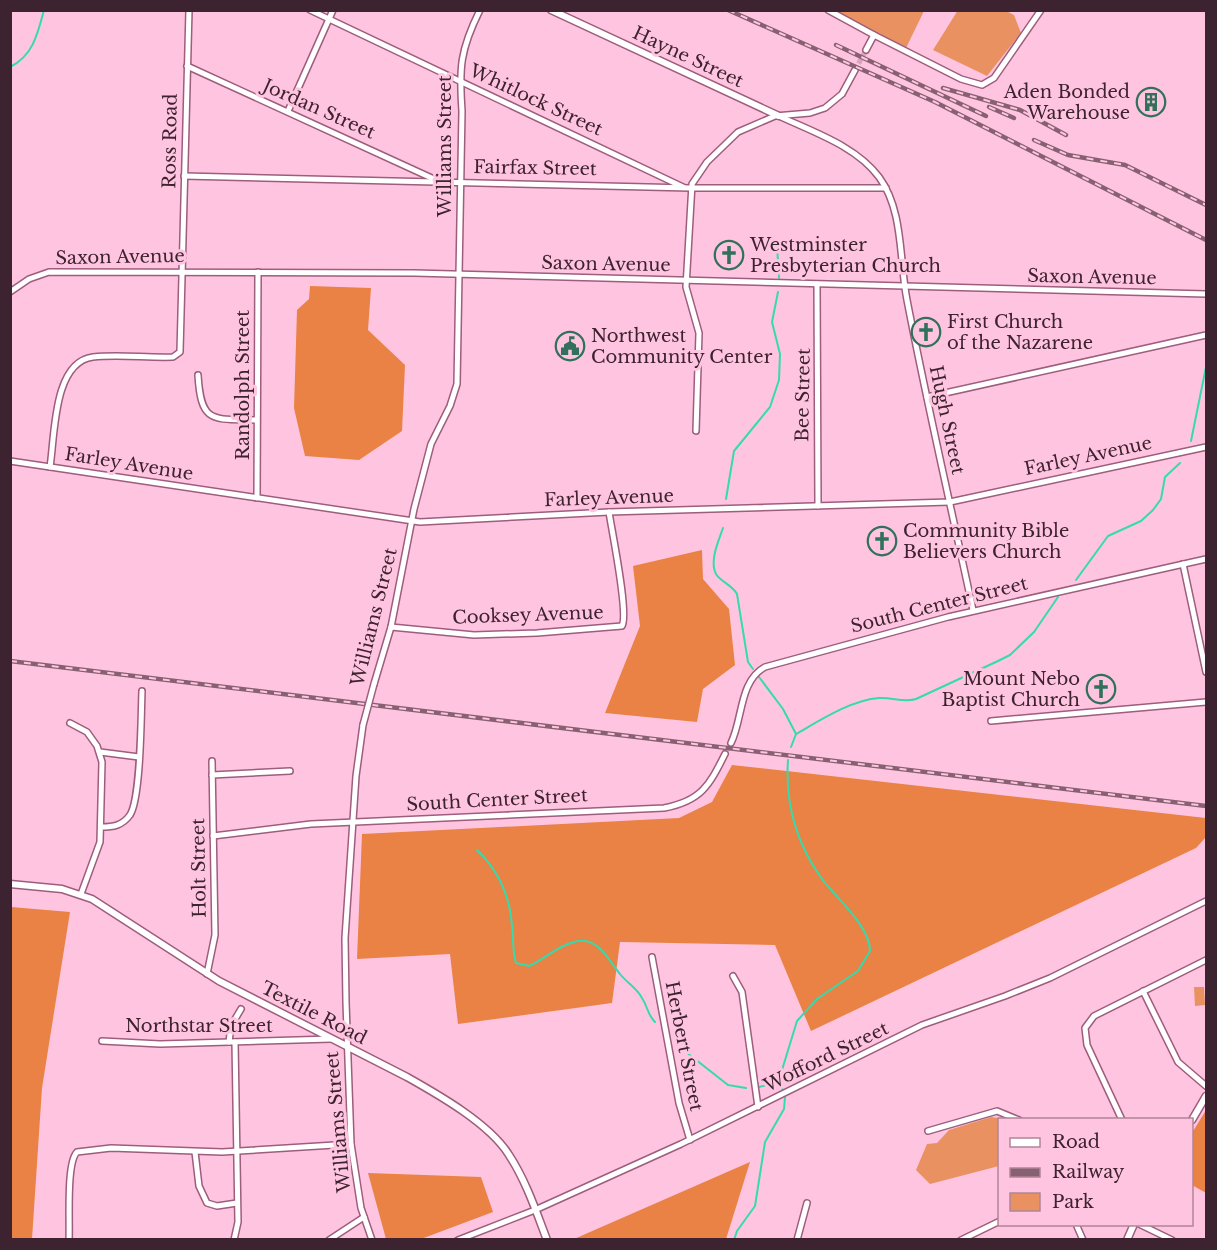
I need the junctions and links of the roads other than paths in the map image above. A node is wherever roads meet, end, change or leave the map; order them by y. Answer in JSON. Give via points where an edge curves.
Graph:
{"nodes":[{"id":1,"x":189,"y":10,"type":"edge"},
{"id":2,"x":310,"y":10,"type":"edge"},
{"id":3,"x":333,"y":10,"type":"edge"},
{"id":4,"x":480,"y":10,"type":"edge"},
{"id":5,"x":551,"y":10,"type":"edge"},
{"id":6,"x":828,"y":10,"type":"edge"},
{"id":7,"x":1041,"y":10,"type":"edge"},
{"id":8,"x":329,"y":19,"type":"junction"},
{"id":9,"x":874,"y":35,"type":"junction"},
{"id":10,"x":866,"y":50,"type":"tunnel mouth"},
{"id":11,"x":187,"y":66,"type":"junction"},
{"id":12,"x":855,"y":70,"type":"tunnel mouth"},
{"id":13,"x":461,"y":82,"type":"junction"},
{"id":14,"x":288,"y":111,"type":"junction"},
{"id":15,"x":779,"y":116,"type":"junction"},
{"id":16,"x":184,"y":176,"type":"junction"},
{"id":17,"x":438,"y":181,"type":"junction"},
{"id":18,"x":461,"y":182,"type":"junction"},
{"id":19,"x":687,"y":187,"type":"junction"},
{"id":20,"x":886,"y":188,"type":"junction"},
{"id":21,"x":182,"y":271,"type":"junction"},
{"id":22,"x":258,"y":272,"type":"junction"},
{"id":23,"x":460,"y":275,"type":"junction"},
{"id":24,"x":687,"y":281,"type":"junction"},
{"id":25,"x":817,"y":284,"type":"junction"},
{"id":26,"x":905,"y":286,"type":"junction"},
{"id":27,"x":10,"y":292,"type":"edge"},
{"id":28,"x":1206,"y":294,"type":"edge"},
{"id":29,"x":1206,"y":335,"type":"edge"},
{"id":30,"x":198,"y":375,"type":"dead end"},
{"id":31,"x":927,"y":397,"type":"junction"},
{"id":32,"x":256,"y":420,"type":"junction"},
{"id":33,"x":696,"y":431,"type":"dead end"},
{"id":34,"x":1206,"y":447,"type":"edge"},
{"id":35,"x":10,"y":461,"type":"edge"},
{"id":36,"x":50,"y":467,"type":"junction"},
{"id":37,"x":257,"y":498,"type":"junction"},
{"id":38,"x":950,"y":502,"type":"junction"},
{"id":39,"x":818,"y":506,"type":"junction"},
{"id":40,"x":609,"y":512,"type":"junction"},
{"id":41,"x":412,"y":521,"type":"junction"},
{"id":42,"x":1206,"y":559,"type":"edge"},
{"id":43,"x":1182,"y":564,"type":"junction"},
{"id":44,"x":973,"y":610,"type":"junction"},
{"id":45,"x":391,"y":627,"type":"junction"},
{"id":46,"x":1206,"y":672,"type":"edge"},
{"id":47,"x":142,"y":690,"type":"dead end"},
{"id":48,"x":1206,"y":702,"type":"edge"},
{"id":49,"x":991,"y":721,"type":"dead end"},
{"id":50,"x":70,"y":723,"type":"dead end"},
{"id":51,"x":731,"y":743,"type":"tunnel mouth"},
{"id":52,"x":100,"y":752,"type":"junction"},
{"id":53,"x":725,"y":754,"type":"tunnel mouth"},
{"id":54,"x":139,"y":757,"type":"junction"},
{"id":55,"x":212,"y":761,"type":"dead end"},
{"id":56,"x":290,"y":771,"type":"dead end"},
{"id":57,"x":212,"y":775,"type":"junction"},
{"id":58,"x":353,"y":823,"type":"junction"},
{"id":59,"x":101,"y":827,"type":"junction"},
{"id":60,"x":213,"y":836,"type":"junction"},
{"id":61,"x":10,"y":884,"type":"edge"},
{"id":62,"x":81,"y":894,"type":"junction"},
{"id":63,"x":1206,"y":901,"type":"edge"},
{"id":64,"x":652,"y":957,"type":"dead end"},
{"id":65,"x":1206,"y":960,"type":"edge"},
{"id":66,"x":207,"y":974,"type":"junction"},
{"id":67,"x":733,"y":976,"type":"dead end"},
{"id":68,"x":1143,"y":991,"type":"junction"},
{"id":69,"x":241,"y":1009,"type":"dead end"},
{"id":70,"x":332,"y":1039,"type":"junction"},
{"id":71,"x":102,"y":1041,"type":"dead end"},
{"id":72,"x":232,"y":1042,"type":"junction"},
{"id":73,"x":347,"y":1046,"type":"junction"},
{"id":74,"x":1206,"y":1086,"type":"edge"},
{"id":75,"x":1206,"y":1096,"type":"edge"},
{"id":76,"x":758,"y":1107,"type":"junction"},
{"id":77,"x":1017,"y":1118,"type":"edge"},
{"id":78,"x":1122,"y":1118,"type":"edge"},
{"id":79,"x":1192,"y":1118,"type":"edge"},
{"id":80,"x":928,"y":1131,"type":"dead end"},
{"id":81,"x":690,"y":1140,"type":"junction"},
{"id":82,"x":351,"y":1144,"type":"junction"},
{"id":83,"x":236,"y":1150,"type":"junction"},
{"id":84,"x":195,"y":1152,"type":"junction"},
{"id":85,"x":237,"y":1203,"type":"junction"},
{"id":86,"x":807,"y":1203,"type":"dead end"},
{"id":87,"x":535,"y":1210,"type":"junction"},
{"id":88,"x":364,"y":1218,"type":"junction"},
{"id":89,"x":998,"y":1221,"type":"edge"},
{"id":90,"x":1143,"y":1226,"type":"edge"},
{"id":91,"x":69,"y":1239,"type":"edge"},
{"id":92,"x":234,"y":1239,"type":"edge"},
{"id":93,"x":329,"y":1239,"type":"edge"},
{"id":94,"x":372,"y":1239,"type":"edge"},
{"id":95,"x":458,"y":1239,"type":"edge"},
{"id":96,"x":548,"y":1239,"type":"edge"},
{"id":97,"x":797,"y":1239,"type":"edge"},
{"id":98,"x":961,"y":1239,"type":"edge"},
{"id":99,"x":1172,"y":1239,"type":"edge"}],
"edges":[{"from":1,"to":11,"type":"street","name":"Ross Road"},
{"from":2,"to":8,"type":"street","name":"Whitlock Street"},
{"from":3,"to":8,"type":"street"},
{"from":4,"to":13,"type":"street","name":"Williams Street","via":[[462,54]]},
{"from":5,"to":15,"type":"street","name":"Hayne Street"},
{"from":6,"to":9,"type":"street"},
{"from":7,"to":9,"type":"street","via":[[994,78],[982,85],[961,80]]},
{"from":8,"to":13,"type":"street","name":"Whitlock Street"},
{"from":8,"to":14,"type":"street"},
{"from":9,"to":10,"type":"street"},
{"from":11,"to":14,"type":"street","name":"Jordan Street"},
{"from":11,"to":16,"type":"street","name":"Ross Road"},
{"from":12,"to":15,"type":"street","via":[[842,94],[830,105],[810,113]]},
{"from":13,"to":18,"type":"street","name":"Williams Street"},
{"from":13,"to":19,"type":"street","name":"Whitlock Street"},
{"from":14,"to":17,"type":"street","name":"Jordan Street"},
{"from":15,"to":19,"type":"street","via":[[750,125],[729,139]]},
{"from":15,"to":20,"type":"street","name":"Hugh Street","via":[[856,156]]},
{"from":16,"to":17,"type":"street","name":"Fairfax Street"},
{"from":16,"to":21,"type":"street","name":"Ross Road"},
{"from":17,"to":18,"type":"street","name":"Fairfax Street"},
{"from":18,"to":19,"type":"street","name":"Fairfax Street"},
{"from":18,"to":23,"type":"street","name":"Williams Street"},
{"from":19,"to":20,"type":"street","name":"Fairfax Street"},
{"from":19,"to":24,"type":"street"},
{"from":20,"to":26,"type":"street","name":"Hugh Street","via":[[902,254]]},
{"from":21,"to":22,"type":"street","name":"Saxon Avenue"},
{"from":21,"to":27,"type":"street","name":"Saxon Avenue","via":[[49,272]]},
{"from":21,"to":36,"type":"street","name":"Ross Road","via":[[178,355],[93,357],[72,368],[62,383]]},
{"from":22,"to":23,"type":"street","name":"Saxon Avenue"},
{"from":22,"to":32,"type":"street","name":"Randolph Street"},
{"from":23,"to":24,"type":"street","name":"Saxon Avenue"},
{"from":23,"to":41,"type":"street","name":"Williams Street","via":[[457,384],[433,438]]},
{"from":24,"to":25,"type":"street","name":"Saxon Avenue"},
{"from":24,"to":33,"type":"street","via":[[699,333]]},
{"from":25,"to":26,"type":"street","name":"Saxon Avenue"},
{"from":25,"to":39,"type":"street","name":"Bee Street"},
{"from":26,"to":28,"type":"street","name":"Saxon Avenue"},
{"from":26,"to":31,"type":"street","name":"Hugh Street"},
{"from":29,"to":31,"type":"street"},
{"from":30,"to":32,"type":"street","via":[[200,400],[206,412],[216,419]]},
{"from":31,"to":38,"type":"street","name":"Hugh Street"},
{"from":32,"to":37,"type":"street","name":"Randolph Street"},
{"from":34,"to":38,"type":"street","name":"Farley Avenue"},
{"from":35,"to":36,"type":"street","name":"Farley Avenue"},
{"from":36,"to":37,"type":"street","name":"Farley Avenue"},
{"from":37,"to":41,"type":"street","name":"Farley Avenue"},
{"from":38,"to":39,"type":"street","name":"Farley Avenue"},
{"from":38,"to":44,"type":"street","name":"Hugh Street"},
{"from":39,"to":40,"type":"street","name":"Farley Avenue"},
{"from":40,"to":41,"type":"street","name":"Farley Avenue"},
{"from":40,"to":45,"type":"street","name":"Cooksey Avenue","via":[[621,583],[622,626],[474,635]]},
{"from":41,"to":45,"type":"street","name":"Williams Street"},
{"from":42,"to":43,"type":"street","name":"South Center Street"},
{"from":43,"to":44,"type":"street","name":"South Center Street"},
{"from":43,"to":46,"type":"street"},
{"from":44,"to":51,"type":"street","name":"South Center Street","via":[[765,667],[748,684]]},
{"from":45,"to":58,"type":"street","name":"Williams Street","bridge":true,"via":[[363,725]]},
{"from":47,"to":54,"type":"street"},
{"from":48,"to":49,"type":"street"},
{"from":50,"to":52,"type":"street","via":[[87,732]]},
{"from":52,"to":54,"type":"street"},
{"from":52,"to":59,"type":"street"},
{"from":53,"to":58,"type":"street","name":"South Center Street","via":[[704,791],[676,806]]},
{"from":54,"to":59,"type":"street","via":[[131,814],[115,827]]},
{"from":55,"to":57,"type":"street","name":"Holt Street"},
{"from":56,"to":57,"type":"street"},
{"from":57,"to":60,"type":"street","name":"Holt Street"},
{"from":58,"to":60,"type":"street","name":"South Center Street","via":[[275,826]]},
{"from":58,"to":73,"type":"street","name":"Williams Street","via":[[345,938]]},
{"from":59,"to":62,"type":"street","via":[[98,850]]},
{"from":60,"to":66,"type":"street","name":"Holt Street","via":[[215,935]]},
{"from":61,"to":62,"type":"street","name":"Textile Road"},
{"from":62,"to":66,"type":"street","name":"Textile Road","via":[[126,919]]},
{"from":63,"to":76,"type":"street","name":"Wofford Street","via":[[1039,982],[922,1025]]},
{"from":64,"to":81,"type":"street","name":"Herbert Street","via":[[679,1103]]},
{"from":65,"to":68,"type":"street"},
{"from":66,"to":70,"type":"street","name":"Textile Road"},
{"from":67,"to":76,"type":"street","via":[[742,992]]},
{"from":68,"to":74,"type":"street","via":[[1178,1062]]},
{"from":68,"to":78,"type":"street","via":[[1094,1016],[1085,1028],[1086,1045]]},
{"from":69,"to":72,"type":"street","via":[[231,1026]]},
{"from":70,"to":72,"type":"street","name":"Northstar Street"},
{"from":70,"to":73,"type":"street","name":"Textile Road"},
{"from":71,"to":72,"type":"street","name":"Northstar Street"},
{"from":72,"to":83,"type":"street"},
{"from":73,"to":82,"type":"street","name":"Williams Street"},
{"from":73,"to":87,"type":"street","name":"Textile Road","via":[[422,1085],[481,1126],[509,1155]]},
{"from":75,"to":79,"type":"street"},
{"from":76,"to":81,"type":"street","name":"Wofford Street"},
{"from":77,"to":80,"type":"street","via":[[997,1111]]},
{"from":81,"to":87,"type":"street","name":"Wofford Street"},
{"from":82,"to":83,"type":"street"},
{"from":82,"to":88,"type":"street","name":"Williams Street"},
{"from":83,"to":84,"type":"street"},
{"from":83,"to":85,"type":"street"},
{"from":84,"to":85,"type":"street","via":[[207,1203]]},
{"from":84,"to":91,"type":"street","via":[[111,1148],[75,1154]]},
{"from":85,"to":92,"type":"street","via":[[238,1228]]},
{"from":86,"to":97,"type":"street"},
{"from":87,"to":95,"type":"street","name":"Wofford Street"},
{"from":87,"to":96,"type":"street","name":"Textile Road"},
{"from":88,"to":93,"type":"street"},
{"from":88,"to":94,"type":"street","name":"Williams Street"},
{"from":89,"to":98,"type":"street"},
{"from":90,"to":99,"type":"street"}]}
